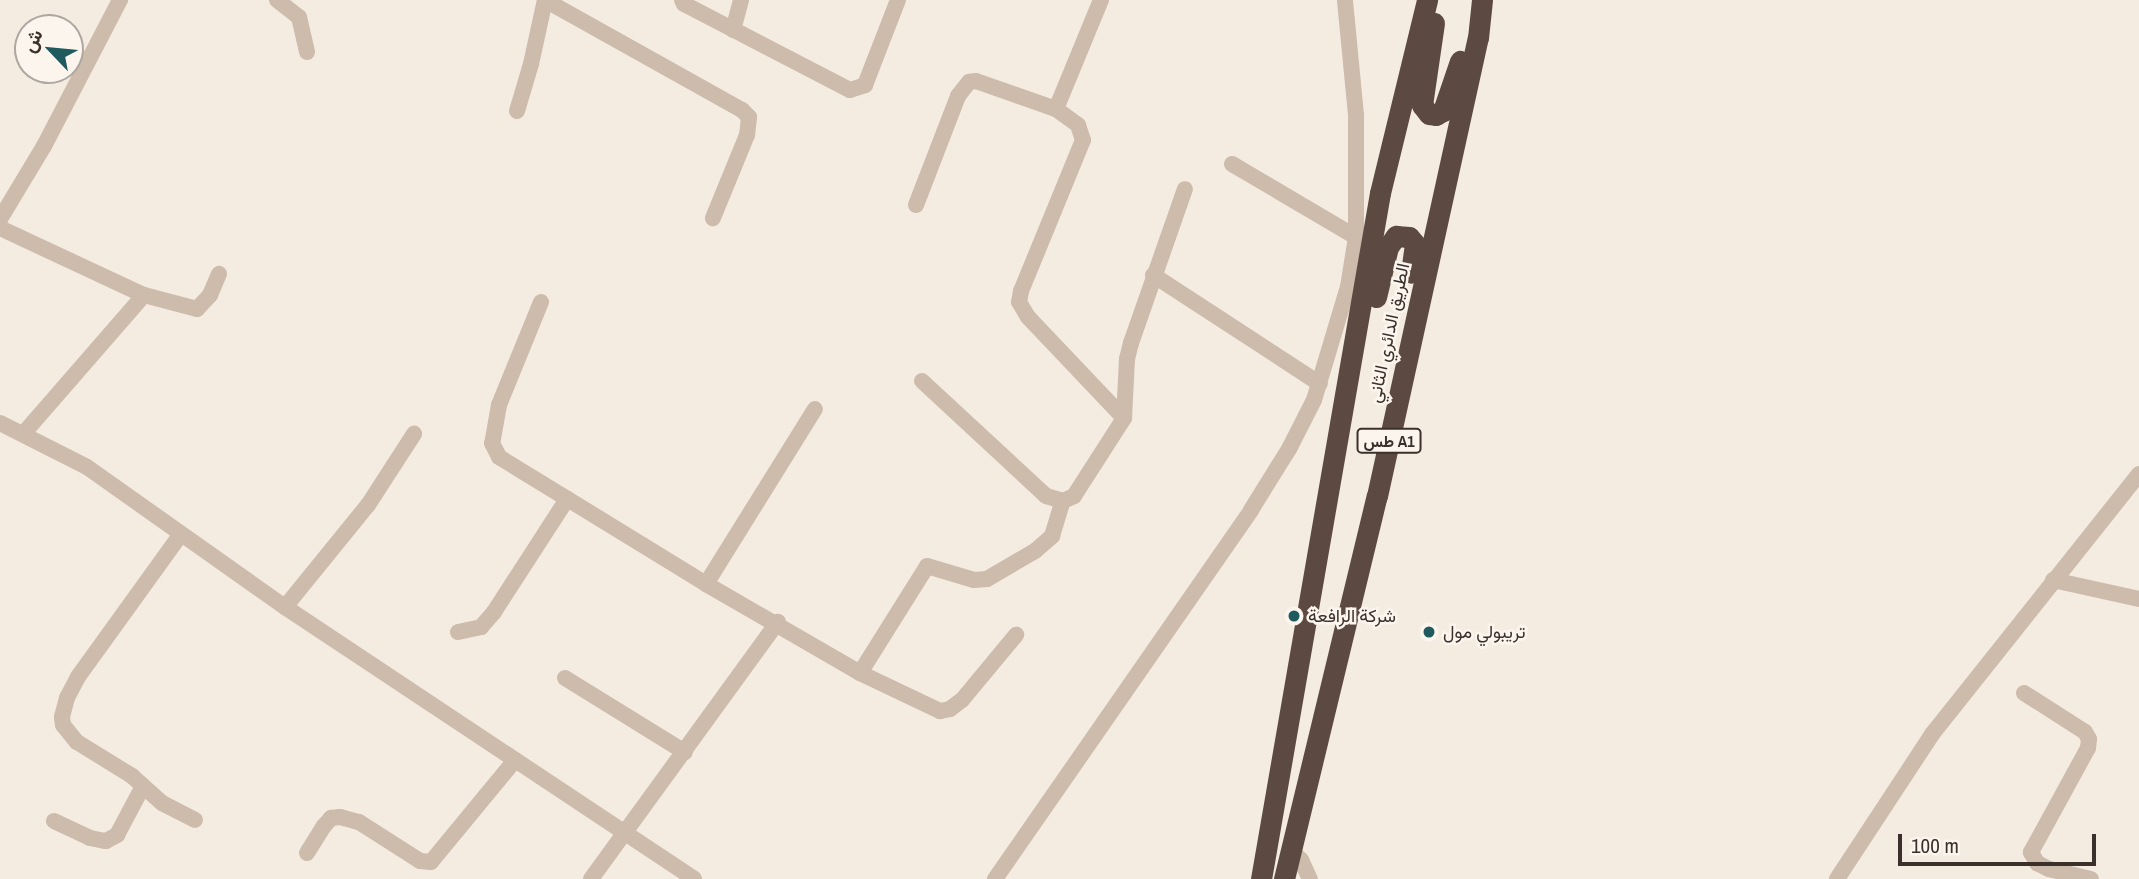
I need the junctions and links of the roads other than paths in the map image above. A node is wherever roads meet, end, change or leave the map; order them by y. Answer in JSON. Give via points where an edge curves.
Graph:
{"nodes":[{"id":1,"x":120,"y":0,"type":"edge"},
{"id":2,"x":277,"y":0,"type":"edge"},
{"id":3,"x":545,"y":0,"type":"edge"},
{"id":4,"x":682,"y":0,"type":"edge"},
{"id":5,"x":741,"y":0,"type":"edge"},
{"id":6,"x":898,"y":0,"type":"edge"},
{"id":7,"x":1101,"y":0,"type":"edge"},
{"id":8,"x":1345,"y":0,"type":"edge"},
{"id":9,"x":1427,"y":0,"type":"edge"},
{"id":10,"x":1439,"y":0,"type":"edge"},
{"id":11,"x":1474,"y":0,"type":"edge"},
{"id":12,"x":1482,"y":0,"type":"edge"},
{"id":13,"x":733,"y":30,"type":"junction"},
{"id":14,"x":307,"y":52,"type":"dead end"},
{"id":15,"x":1056,"y":110,"type":"junction"},
{"id":16,"x":517,"y":111,"type":"dead end"},
{"id":17,"x":1231,"y":164,"type":"dead end"},
{"id":18,"x":1185,"y":189,"type":"dead end"},
{"id":19,"x":916,"y":205,"type":"dead end"},
{"id":20,"x":713,"y":218,"type":"dead end"},
{"id":21,"x":0,"y":219,"type":"edge"},
{"id":22,"x":0,"y":228,"type":"edge"},
{"id":23,"x":1356,"y":237,"type":"junction"},
{"id":24,"x":219,"y":274,"type":"dead end"},
{"id":25,"x":1153,"y":275,"type":"junction"},
{"id":26,"x":144,"y":295,"type":"junction"},
{"id":27,"x":541,"y":302,"type":"dead end"},
{"id":28,"x":922,"y":381,"type":"dead end"},
{"id":29,"x":1320,"y":384,"type":"junction"},
{"id":30,"x":815,"y":409,"type":"dead end"},
{"id":31,"x":1124,"y":418,"type":"junction"},
{"id":32,"x":0,"y":423,"type":"edge"},
{"id":33,"x":23,"y":434,"type":"junction"},
{"id":34,"x":414,"y":434,"type":"dead end"},
{"id":35,"x":2139,"y":474,"type":"edge"},
{"id":36,"x":1331,"y":479,"type":"junction"},
{"id":37,"x":1377,"y":496,"type":"junction"},
{"id":38,"x":567,"y":499,"type":"junction"},
{"id":39,"x":1063,"y":502,"type":"junction"},
{"id":40,"x":181,"y":534,"type":"junction"},
{"id":41,"x":2053,"y":580,"type":"junction"},
{"id":42,"x":706,"y":584,"type":"junction"},
{"id":43,"x":2139,"y":598,"type":"edge"},
{"id":44,"x":285,"y":607,"type":"junction"},
{"id":45,"x":778,"y":622,"type":"junction"},
{"id":46,"x":458,"y":632,"type":"dead end"},
{"id":47,"x":1016,"y":635,"type":"dead end"},
{"id":48,"x":860,"y":673,"type":"junction"},
{"id":49,"x":565,"y":678,"type":"dead end"},
{"id":50,"x":2024,"y":693,"type":"dead end"},
{"id":51,"x":685,"y":752,"type":"junction"},
{"id":52,"x":514,"y":760,"type":"junction"},
{"id":53,"x":143,"y":786,"type":"junction"},
{"id":54,"x":195,"y":820,"type":"dead end"},
{"id":55,"x":54,"y":821,"type":"dead end"},
{"id":56,"x":625,"y":831,"type":"junction"},
{"id":57,"x":1290,"y":849,"type":"junction"},
{"id":58,"x":307,"y":853,"type":"dead end"},
{"id":59,"x":591,"y":879,"type":"edge"},
{"id":60,"x":694,"y":879,"type":"edge"},
{"id":61,"x":995,"y":879,"type":"edge"},
{"id":62,"x":1261,"y":879,"type":"edge"},
{"id":63,"x":1284,"y":879,"type":"edge"},
{"id":64,"x":1310,"y":879,"type":"edge"},
{"id":65,"x":1837,"y":879,"type":"edge"},
{"id":66,"x":2091,"y":879,"type":"edge"}],
"edges":[{"from":1,"to":21,"type":"street","via":[[44,146]]},
{"from":2,"to":14,"type":"street","via":[[299,17]]},
{"from":3,"to":16,"type":"street"},
{"from":3,"to":20,"type":"street","via":[[749,117],[747,135]]},
{"from":4,"to":13,"type":"street"},
{"from":5,"to":13,"type":"street"},
{"from":6,"to":13,"type":"street","via":[[865,85],[856,90]]},
{"from":7,"to":15,"type":"street"},
{"from":8,"to":23,"type":"street","via":[[1356,115]]},
{"from":9,"to":36,"type":"highway","name":"الطريق الدائري الثاني","number":"طس A1","via":[[1380,193]]},
{"from":10,"to":11,"type":"highway","via":[[1422,105],[1432,116],[1445,107]]},
{"from":12,"to":37,"type":"highway","name":"الطريق الدائري الثاني","number":"طس A1","via":[[1478,38]]},
{"from":15,"to":19,"type":"street","via":[[969,82],[958,96]]},
{"from":15,"to":31,"type":"street","via":[[1078,125],[1083,140],[1019,302]]},
{"from":17,"to":23,"type":"street"},
{"from":18,"to":25,"type":"street"},
{"from":22,"to":26,"type":"street"},
{"from":23,"to":29,"type":"street","via":[[1348,287]]},
{"from":24,"to":26,"type":"street","via":[[211,295],[197,309]]},
{"from":25,"to":29,"type":"street"},
{"from":25,"to":31,"type":"street","via":[[1127,359]]},
{"from":26,"to":33,"type":"street"},
{"from":27,"to":38,"type":"street","via":[[499,405],[492,443],[499,457]]},
{"from":28,"to":39,"type":"street","via":[[1046,496]]},
{"from":29,"to":61,"type":"street","via":[[1307,417],[1251,510]]},
{"from":30,"to":42,"type":"street"},
{"from":31,"to":39,"type":"street","via":[[1074,496]]},
{"from":32,"to":33,"type":"street"},
{"from":33,"to":40,"type":"street","via":[[87,467]]},
{"from":34,"to":44,"type":"street","via":[[368,505]]},
{"from":35,"to":41,"type":"street"},
{"from":36,"to":37,"type":"highway","via":[[1348,435],[1388,247],[1392,239],[1405,235],[1416,249],[1381,432]]},
{"from":36,"to":62,"type":"highway","name":"الطريق الدائري الثاني","number":"طس A1"},
{"from":37,"to":57,"type":"highway","name":"الطريق الدائري الثاني","number":"طس A1"},
{"from":38,"to":42,"type":"street"},
{"from":38,"to":46,"type":"street","via":[[494,612],[481,627]]},
{"from":39,"to":48,"type":"street","via":[[1052,537],[987,579],[974,580],[927,566]]},
{"from":40,"to":44,"type":"street"},
{"from":40,"to":53,"type":"street","via":[[78,677],[63,708],[63,725],[72,738]]},
{"from":41,"to":43,"type":"street"},
{"from":41,"to":65,"type":"street","via":[[1933,733]]},
{"from":42,"to":45,"type":"street"},
{"from":44,"to":52,"type":"street"},
{"from":45,"to":48,"type":"street"},
{"from":45,"to":51,"type":"street"},
{"from":47,"to":48,"type":"street","via":[[950,709],[940,711]]},
{"from":49,"to":51,"type":"street"},
{"from":50,"to":66,"type":"street","via":[[2089,739],[2031,852],[2037,863],[2049,869]]},
{"from":51,"to":56,"type":"street"},
{"from":52,"to":56,"type":"street"},
{"from":52,"to":58,"type":"street","via":[[431,863],[420,861],[359,822],[340,817],[331,818]]},
{"from":53,"to":54,"type":"street","via":[[162,803]]},
{"from":53,"to":55,"type":"street","via":[[117,835],[106,841]]},
{"from":56,"to":59,"type":"street"},
{"from":56,"to":60,"type":"street"},
{"from":57,"to":63,"type":"highway","name":"الطريق الدائري الثاني","number":"طس A1"},
{"from":57,"to":64,"type":"street"}]}
